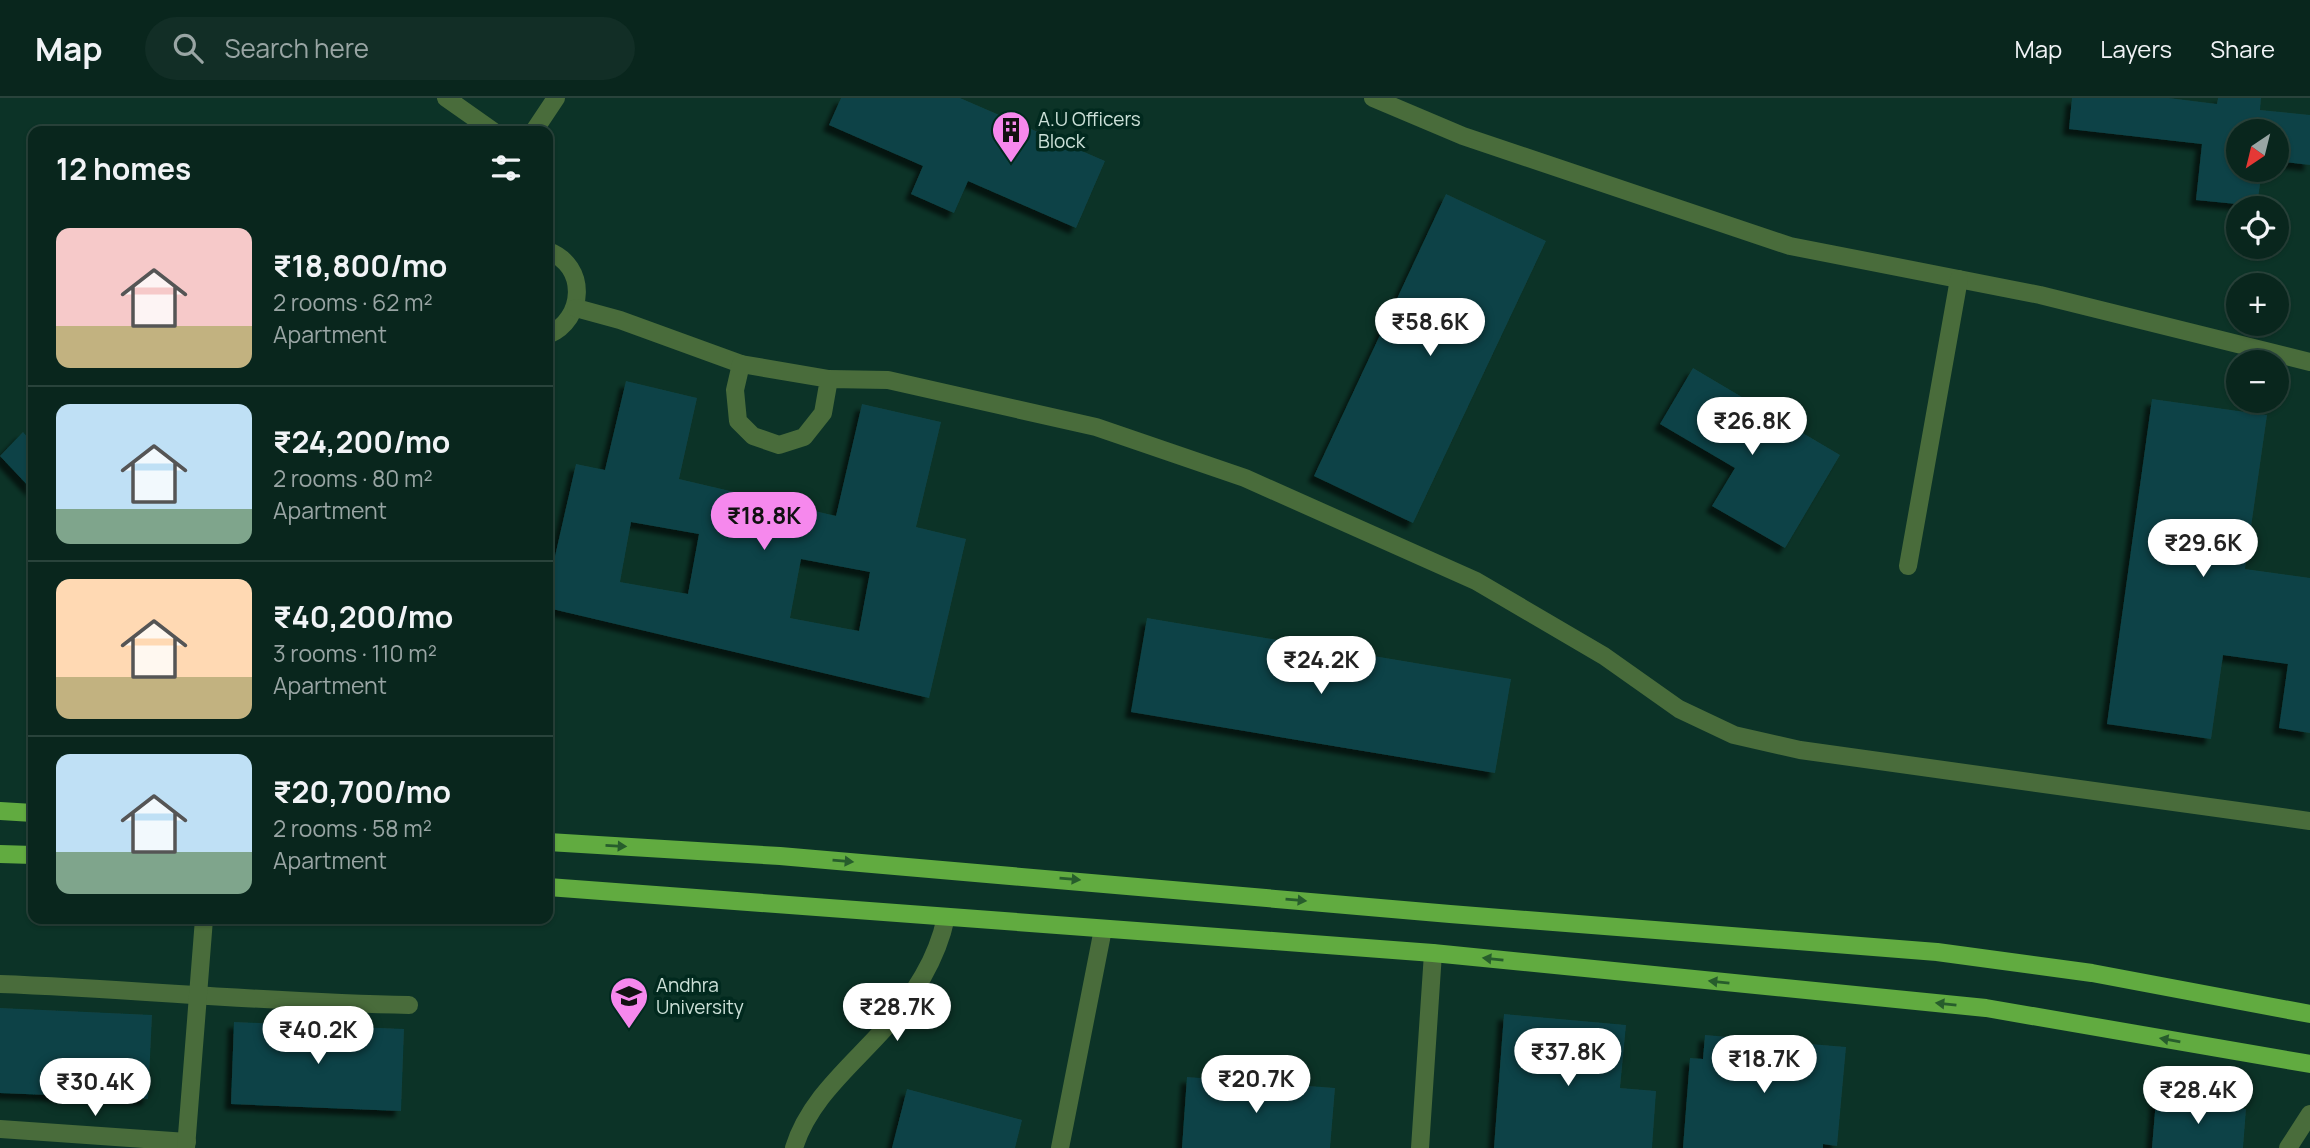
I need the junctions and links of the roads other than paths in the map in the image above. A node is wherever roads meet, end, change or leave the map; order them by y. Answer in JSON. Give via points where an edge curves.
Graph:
{"nodes":[{"id":1,"x":446,"y":98,"type":"edge"},
{"id":2,"x":556,"y":98,"type":"edge"},
{"id":3,"x":1373,"y":98,"type":"edge"},
{"id":4,"x":486,"y":126,"type":"edge"},
{"id":5,"x":537,"y":126,"type":"edge"},
{"id":6,"x":553,"y":253,"type":"edge"},
{"id":7,"x":1959,"y":279,"type":"junction"},
{"id":8,"x":576,"y":308,"type":"junction"},
{"id":9,"x":553,"y":333,"type":"edge"},
{"id":10,"x":2310,"y":362,"type":"edge"},
{"id":11,"x":741,"y":364,"type":"junction"},
{"id":12,"x":829,"y":379,"type":"junction"},
{"id":13,"x":1908,"y":566,"type":"dead end"},
{"id":14,"x":0,"y":811,"type":"edge"},
{"id":15,"x":28,"y":813,"type":"edge"},
{"id":16,"x":2310,"y":821,"type":"edge"},
{"id":17,"x":553,"y":842,"type":"edge"},
{"id":18,"x":0,"y":854,"type":"edge"},
{"id":19,"x":28,"y":855,"type":"edge"},
{"id":20,"x":553,"y":887,"type":"edge"},
{"id":21,"x":946,"y":917,"type":"junction"},
{"id":22,"x":204,"y":924,"type":"edge"},
{"id":23,"x":1103,"y":929,"type":"junction"},
{"id":24,"x":1433,"y":953,"type":"junction"},
{"id":25,"x":0,"y":984,"type":"edge"},
{"id":26,"x":198,"y":995,"type":"junction"},
{"id":27,"x":409,"y":1005,"type":"dead end"},
{"id":28,"x":2310,"y":1014,"type":"edge"},
{"id":29,"x":2310,"y":1064,"type":"edge"},
{"id":30,"x":2310,"y":1114,"type":"edge"},
{"id":31,"x":0,"y":1129,"type":"edge"},
{"id":32,"x":186,"y":1145,"type":"edge"},
{"id":33,"x":794,"y":1148,"type":"edge"},
{"id":34,"x":1060,"y":1148,"type":"edge"},
{"id":35,"x":1420,"y":1148,"type":"edge"},
{"id":36,"x":2288,"y":1148,"type":"edge"}],
"edges":[{"from":1,"to":4,"type":"street"},
{"from":2,"to":5,"type":"street"},
{"from":3,"to":7,"type":"street","via":[[1463,136],[1790,246]]},
{"from":6,"to":8,"type":"street","via":[[575,277]]},
{"from":7,"to":10,"type":"street"},
{"from":7,"to":13,"type":"street"},
{"from":8,"to":9,"type":"street","via":[[568,322]]},
{"from":8,"to":11,"type":"street"},
{"from":11,"to":12,"type":"street"},
{"from":11,"to":12,"type":"street","via":[[735,390],[738,421],[753,436],[779,445],[804,437],[823,413]]},
{"from":12,"to":16,"type":"street","via":[[888,380],[1096,427],[1245,478],[1476,581],[1604,656],[1679,709],[1734,735],[1800,750]]},
{"from":14,"to":15,"type":"main road"},
{"from":17,"to":28,"type":"main road","one_way":true,"via":[[794,857],[1937,952],[2092,973]]},
{"from":18,"to":19,"type":"main road"},
{"from":20,"to":21,"type":"main road"},
{"from":21,"to":23,"type":"main road"},
{"from":21,"to":33,"type":"street","via":[[926,973],[885,1028],[814,1106]]},
{"from":22,"to":26,"type":"street"},
{"from":23,"to":24,"type":"main road"},
{"from":23,"to":34,"type":"street"},
{"from":29,"to":24,"type":"main road","one_way":true,"via":[[1986,1009]]},
{"from":24,"to":35,"type":"street"},
{"from":25,"to":26,"type":"street"},
{"from":26,"to":27,"type":"street"},
{"from":26,"to":32,"type":"street"},
{"from":30,"to":36,"type":"street"},
{"from":31,"to":32,"type":"street"}]}
